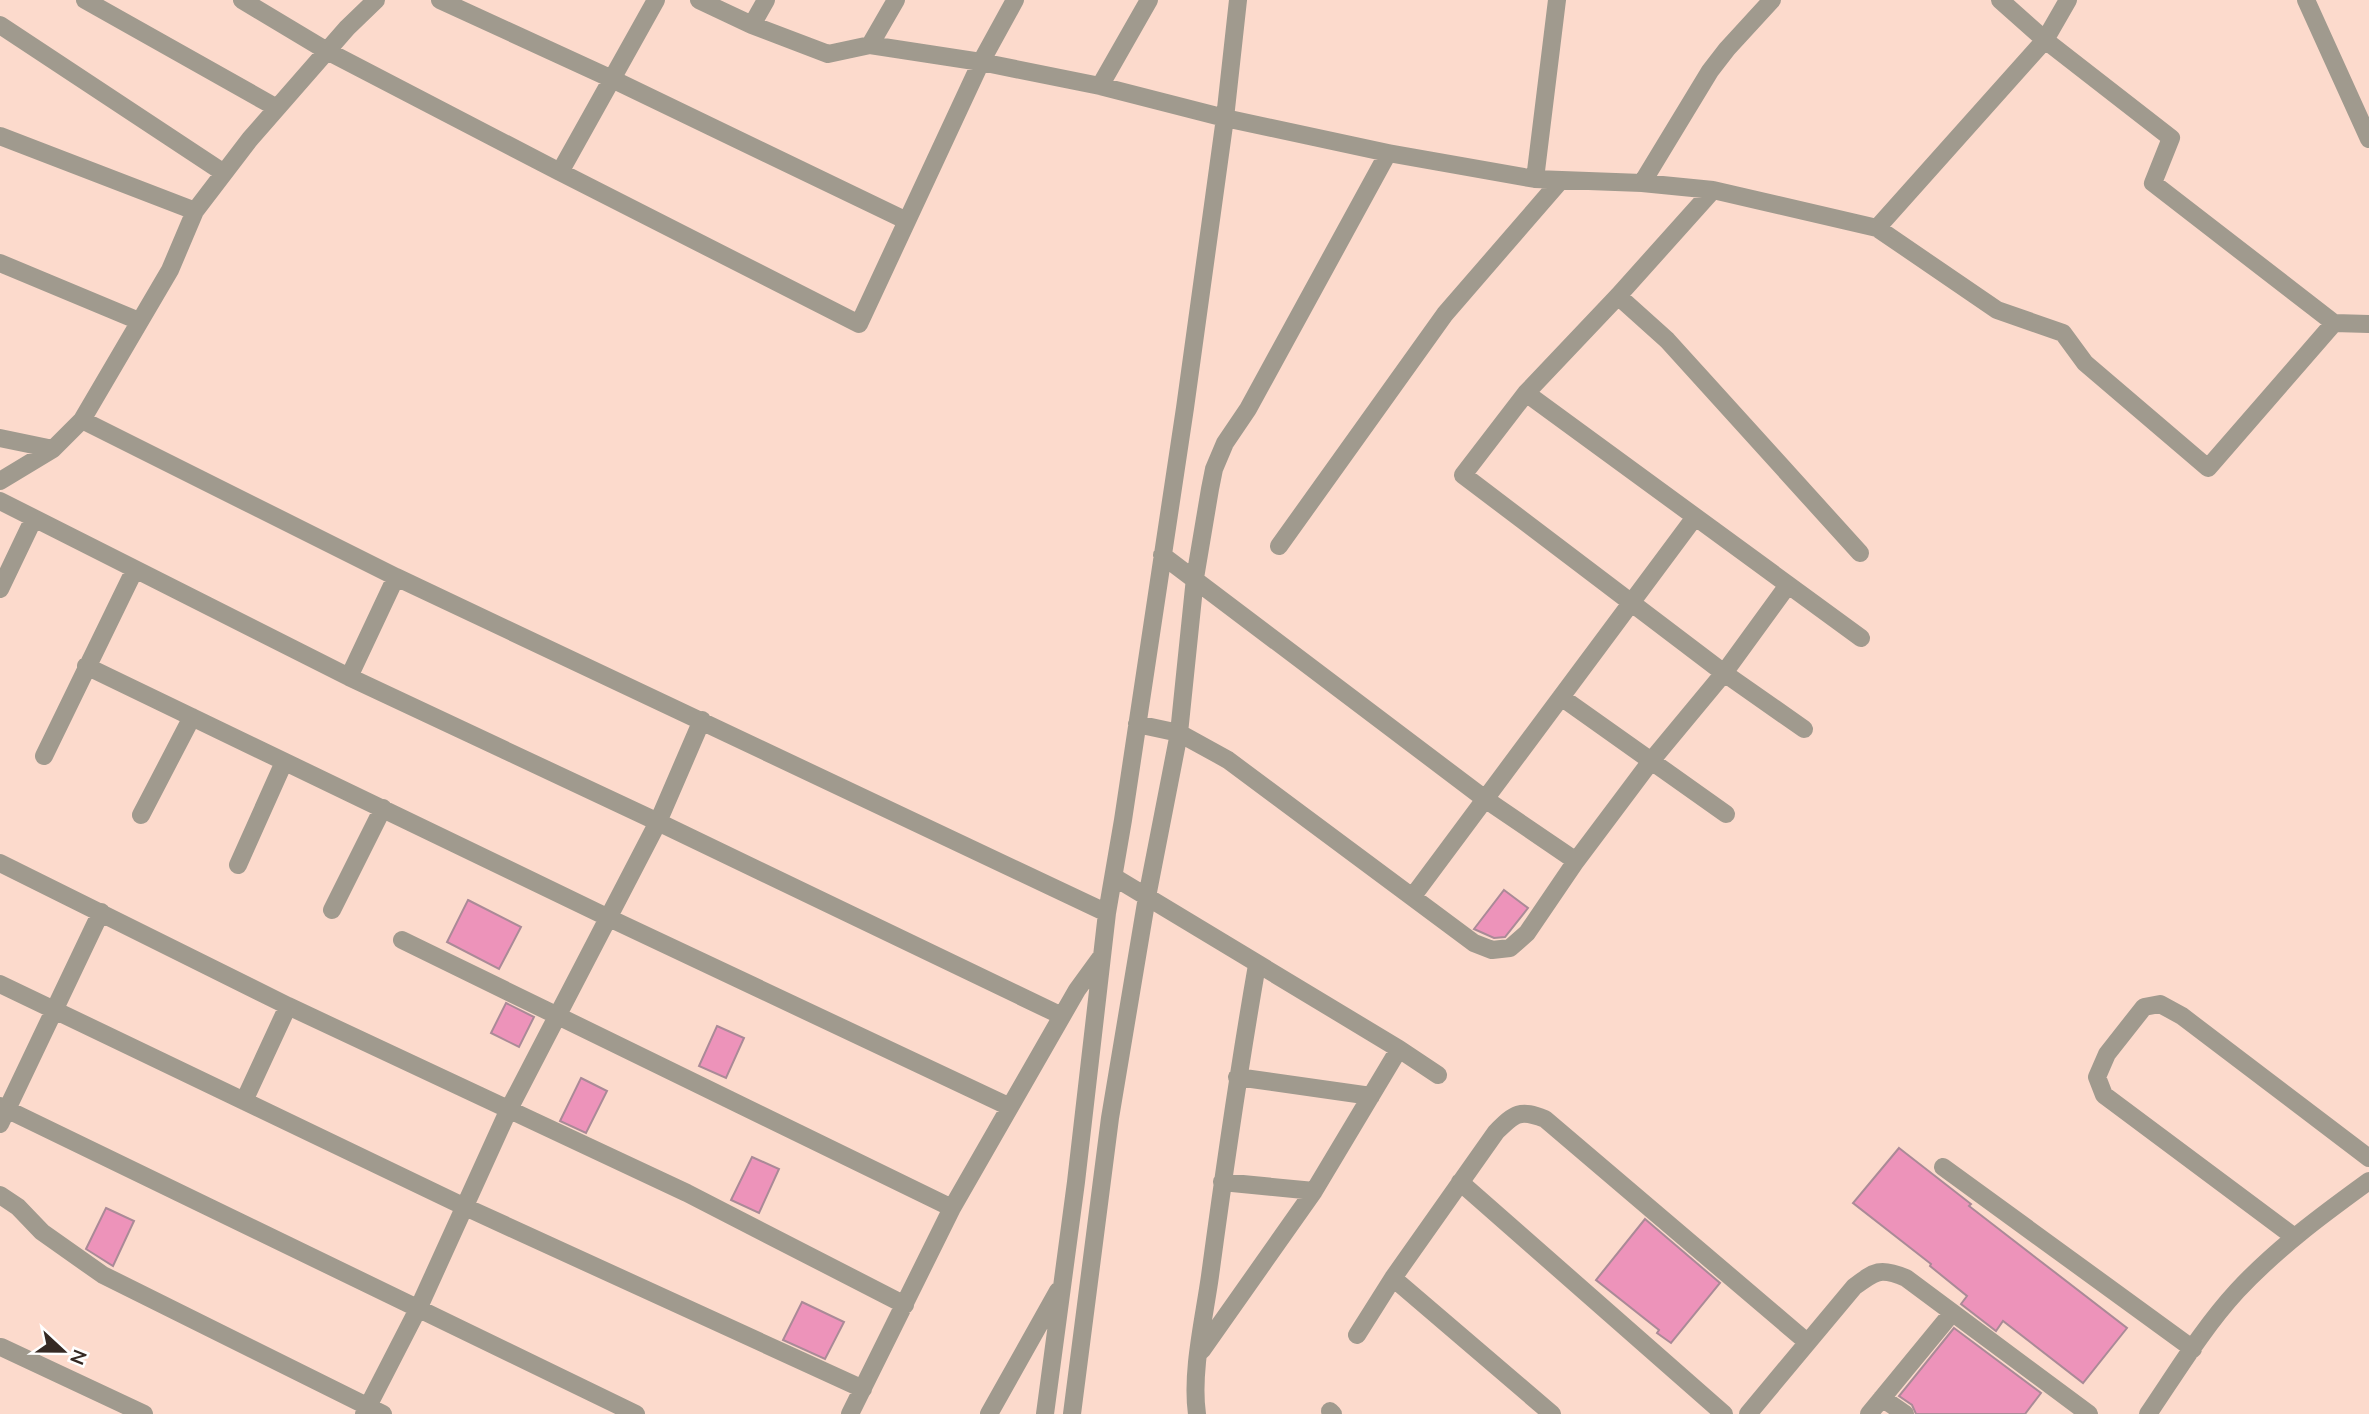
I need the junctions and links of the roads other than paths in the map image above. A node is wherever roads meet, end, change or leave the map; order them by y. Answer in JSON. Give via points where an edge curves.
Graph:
{"nodes":[{"id":1,"x":85,"y":0,"type":"edge"},
{"id":2,"x":242,"y":0,"type":"edge"},
{"id":3,"x":376,"y":0,"type":"edge"},
{"id":4,"x":440,"y":0,"type":"edge"},
{"id":5,"x":656,"y":0,"type":"edge"},
{"id":6,"x":699,"y":0,"type":"edge"},
{"id":7,"x":766,"y":0,"type":"edge"},
{"id":8,"x":896,"y":0,"type":"edge"},
{"id":9,"x":1015,"y":0,"type":"edge"},
{"id":10,"x":1149,"y":0,"type":"edge"},
{"id":11,"x":1238,"y":0,"type":"edge"},
{"id":12,"x":1557,"y":0,"type":"edge"},
{"id":13,"x":1772,"y":0,"type":"edge"},
{"id":14,"x":2000,"y":0,"type":"edge"},
{"id":15,"x":2068,"y":0,"type":"edge"},
{"id":16,"x":2306,"y":0,"type":"edge"},
{"id":17,"x":0,"y":25,"type":"edge"},
{"id":18,"x":752,"y":25,"type":"junction"},
{"id":19,"x":2045,"y":40,"type":"junction"},
{"id":20,"x":870,"y":45,"type":"junction"},
{"id":21,"x":327,"y":51,"type":"junction"},
{"id":22,"x":981,"y":62,"type":"junction"},
{"id":23,"x":612,"y":79,"type":"junction"},
{"id":24,"x":1100,"y":86,"type":"junction"},
{"id":25,"x":277,"y":108,"type":"junction"},
{"id":26,"x":1233,"y":119,"type":"junction"},
{"id":27,"x":0,"y":136,"type":"edge"},
{"id":28,"x":2369,"y":139,"type":"edge"},
{"id":29,"x":1388,"y":153,"type":"junction"},
{"id":30,"x":560,"y":172,"type":"junction"},
{"id":31,"x":225,"y":173,"type":"junction"},
{"id":32,"x":1535,"y":178,"type":"junction"},
{"id":33,"x":1561,"y":180,"type":"junction"},
{"id":34,"x":1642,"y":183,"type":"junction"},
{"id":35,"x":1713,"y":190,"type":"junction"},
{"id":36,"x":195,"y":211,"type":"junction"},
{"id":37,"x":907,"y":221,"type":"junction"},
{"id":38,"x":1877,"y":228,"type":"junction"},
{"id":39,"x":2,"y":270,"type":"edge"},
{"id":40,"x":1618,"y":296,"type":"junction"},
{"id":41,"x":139,"y":321,"type":"junction"},
{"id":42,"x":2333,"y":323,"type":"junction"},
{"id":43,"x":2369,"y":324,"type":"edge"},
{"id":44,"x":1527,"y":393,"type":"junction"},
{"id":45,"x":82,"y":420,"type":"junction"},
{"id":46,"x":0,"y":438,"type":"edge"},
{"id":47,"x":53,"y":449,"type":"junction"},
{"id":48,"x":0,"y":481,"type":"edge"},
{"id":49,"x":0,"y":501,"type":"edge"},
{"id":50,"x":1695,"y":517,"type":"junction"},
{"id":51,"x":34,"y":518,"type":"junction"},
{"id":52,"x":1279,"y":546,"type":"dead end"},
{"id":53,"x":1860,"y":553,"type":"dead end"},
{"id":54,"x":1178,"y":566,"type":"junction"},
{"id":55,"x":135,"y":569,"type":"junction"},
{"id":56,"x":396,"y":577,"type":"junction"},
{"id":57,"x":1788,"y":584,"type":"junction"},
{"id":58,"x":0,"y":589,"type":"edge"},
{"id":59,"x":1631,"y":603,"type":"junction"},
{"id":60,"x":1861,"y":638,"type":"dead end"},
{"id":61,"x":86,"y":666,"type":"junction"},
{"id":62,"x":1724,"y":673,"type":"junction"},
{"id":63,"x":349,"y":677,"type":"junction"},
{"id":64,"x":1561,"y":697,"type":"junction"},
{"id":65,"x":192,"y":717,"type":"junction"},
{"id":66,"x":702,"y":720,"type":"junction"},
{"id":67,"x":1142,"y":725,"type":"junction"},
{"id":68,"x":1804,"y":729,"type":"dead end"},
{"id":69,"x":1174,"y":732,"type":"junction"},
{"id":70,"x":44,"y":756,"type":"dead end"},
{"id":71,"x":1651,"y":761,"type":"junction"},
{"id":72,"x":284,"y":762,"type":"junction"},
{"id":73,"x":1485,"y":799,"type":"junction"},
{"id":74,"x":383,"y":808,"type":"junction"},
{"id":75,"x":1726,"y":814,"type":"dead end"},
{"id":76,"x":141,"y":815,"type":"dead end"},
{"id":77,"x":658,"y":822,"type":"junction"},
{"id":78,"x":1576,"y":861,"type":"junction"},
{"id":79,"x":0,"y":863,"type":"edge"},
{"id":80,"x":239,"y":865,"type":"dead end"},
{"id":81,"x":1132,"y":888,"type":"junction"},
{"id":82,"x":1413,"y":896,"type":"junction"},
{"id":83,"x":332,"y":910,"type":"dead end"},
{"id":84,"x":101,"y":912,"type":"junction"},
{"id":85,"x":1107,"y":913,"type":"junction"},
{"id":86,"x":609,"y":918,"type":"junction"},
{"id":87,"x":402,"y":940,"type":"dead end"},
{"id":88,"x":1101,"y":956,"type":"junction"},
{"id":89,"x":1257,"y":965,"type":"junction"},
{"id":90,"x":0,"y":984,"type":"edge"},
{"id":91,"x":288,"y":1006,"type":"junction"},
{"id":92,"x":54,"y":1010,"type":"junction"},
{"id":93,"x":557,"y":1014,"type":"junction"},
{"id":94,"x":1062,"y":1016,"type":"junction"},
{"id":95,"x":1399,"y":1049,"type":"junction"},
{"id":96,"x":1438,"y":1075,"type":"dead end"},
{"id":97,"x":1237,"y":1077,"type":"junction"},
{"id":98,"x":1371,"y":1096,"type":"junction"},
{"id":99,"x":244,"y":1101,"type":"junction"},
{"id":100,"x":1010,"y":1107,"type":"junction"},
{"id":101,"x":509,"y":1109,"type":"junction"},
{"id":102,"x":2,"y":1113,"type":"edge"},
{"id":103,"x":2369,"y":1158,"type":"edge"},
{"id":104,"x":1943,"y":1167,"type":"dead end"},
{"id":105,"x":2369,"y":1181,"type":"edge"},
{"id":106,"x":1222,"y":1182,"type":"junction"},
{"id":107,"x":1460,"y":1182,"type":"junction"},
{"id":108,"x":1314,"y":1191,"type":"junction"},
{"id":109,"x":0,"y":1195,"type":"edge"},
{"id":110,"x":463,"y":1206,"type":"junction"},
{"id":111,"x":952,"y":1208,"type":"junction"},
{"id":112,"x":2293,"y":1236,"type":"junction"},
{"id":113,"x":1393,"y":1278,"type":"junction"},
{"id":114,"x":1063,"y":1282,"type":"junction"},
{"id":115,"x":905,"y":1305,"type":"junction"},
{"id":116,"x":419,"y":1307,"type":"junction"},
{"id":117,"x":1952,"y":1312,"type":"junction"},
{"id":118,"x":1357,"y":1335,"type":"dead end"},
{"id":119,"x":1807,"y":1342,"type":"junction"},
{"id":120,"x":1,"y":1347,"type":"edge"},
{"id":121,"x":2193,"y":1349,"type":"junction"},
{"id":122,"x":1200,"y":1353,"type":"junction"},
{"id":123,"x":863,"y":1389,"type":"junction"},
{"id":124,"x":1882,"y":1398,"type":"junction"},
{"id":125,"x":372,"y":1412,"type":"edge"},
{"id":126,"x":144,"y":1414,"type":"edge"},
{"id":127,"x":636,"y":1414,"type":"edge"},
{"id":128,"x":850,"y":1414,"type":"edge"},
{"id":129,"x":989,"y":1414,"type":"edge"},
{"id":130,"x":1045,"y":1414,"type":"edge"},
{"id":131,"x":1072,"y":1414,"type":"edge"},
{"id":132,"x":1197,"y":1414,"type":"edge"},
{"id":133,"x":1552,"y":1414,"type":"edge"},
{"id":134,"x":1724,"y":1414,"type":"edge"},
{"id":135,"x":1748,"y":1414,"type":"edge"},
{"id":136,"x":1869,"y":1414,"type":"edge"},
{"id":137,"x":1905,"y":1414,"type":"edge"},
{"id":138,"x":2090,"y":1414,"type":"edge"},
{"id":139,"x":2148,"y":1414,"type":"edge"}],
"edges":[{"from":1,"to":25,"type":"street"},
{"from":2,"to":21,"type":"street"},
{"from":3,"to":21,"type":"street"},
{"from":4,"to":23,"type":"street"},
{"from":5,"to":23,"type":"street"},
{"from":6,"to":18,"type":"street"},
{"from":7,"to":18,"type":"street"},
{"from":8,"to":20,"type":"street"},
{"from":9,"to":22,"type":"street"},
{"from":10,"to":24,"type":"street"},
{"from":11,"to":26,"type":"street"},
{"from":12,"to":32,"type":"street"},
{"from":13,"to":34,"type":"street","via":[[1710,72]]},
{"from":14,"to":19,"type":"street"},
{"from":15,"to":19,"type":"street"},
{"from":16,"to":28,"type":"street"},
{"from":17,"to":31,"type":"street"},
{"from":18,"to":20,"type":"street","via":[[828,54]]},
{"from":19,"to":38,"type":"street"},
{"from":19,"to":42,"type":"street","via":[[2171,138],[2153,183]]},
{"from":20,"to":22,"type":"street"},
{"from":21,"to":25,"type":"street"},
{"from":21,"to":30,"type":"street"},
{"from":22,"to":24,"type":"street"},
{"from":22,"to":37,"type":"street"},
{"from":23,"to":30,"type":"street"},
{"from":23,"to":37,"type":"street"},
{"from":24,"to":26,"type":"street"},
{"from":25,"to":31,"type":"street"},
{"from":26,"to":29,"type":"street"},
{"from":26,"to":54,"type":"street"},
{"from":27,"to":36,"type":"street"},
{"from":29,"to":32,"type":"street"},
{"from":29,"to":54,"type":"street","via":[[1225,443]]},
{"from":30,"to":37,"type":"street","via":[[859,324]]},
{"from":31,"to":36,"type":"street"},
{"from":32,"to":33,"type":"street"},
{"from":33,"to":34,"type":"street"},
{"from":33,"to":52,"type":"street","via":[[1445,314]]},
{"from":34,"to":35,"type":"street"},
{"from":35,"to":38,"type":"street"},
{"from":35,"to":40,"type":"street"},
{"from":36,"to":41,"type":"street","via":[[170,270]]},
{"from":38,"to":42,"type":"street","via":[[1997,310],[2063,333],[2085,363],[2208,468]]},
{"from":39,"to":41,"type":"street"},
{"from":40,"to":44,"type":"street"},
{"from":40,"to":53,"type":"street","via":[[1667,340]]},
{"from":41,"to":45,"type":"street"},
{"from":42,"to":43,"type":"street"},
{"from":44,"to":50,"type":"street"},
{"from":44,"to":59,"type":"street","via":[[1463,475]]},
{"from":45,"to":47,"type":"street"},
{"from":45,"to":56,"type":"street"},
{"from":46,"to":47,"type":"street"},
{"from":47,"to":48,"type":"street"},
{"from":49,"to":51,"type":"street"},
{"from":50,"to":57,"type":"street"},
{"from":50,"to":59,"type":"street"},
{"from":51,"to":55,"type":"street"},
{"from":51,"to":58,"type":"street"},
{"from":54,"to":67,"type":"street"},
{"from":54,"to":69,"type":"street"},
{"from":54,"to":73,"type":"street"},
{"from":55,"to":61,"type":"street"},
{"from":55,"to":63,"type":"street"},
{"from":56,"to":63,"type":"street"},
{"from":56,"to":66,"type":"street"},
{"from":57,"to":60,"type":"street"},
{"from":57,"to":62,"type":"street"},
{"from":59,"to":62,"type":"street"},
{"from":59,"to":64,"type":"street"},
{"from":61,"to":65,"type":"street"},
{"from":61,"to":70,"type":"street"},
{"from":62,"to":68,"type":"street"},
{"from":62,"to":71,"type":"street"},
{"from":63,"to":77,"type":"street"},
{"from":64,"to":71,"type":"street"},
{"from":64,"to":73,"type":"street"},
{"from":65,"to":72,"type":"street"},
{"from":65,"to":76,"type":"street"},
{"from":66,"to":77,"type":"street"},
{"from":66,"to":85,"type":"street"},
{"from":67,"to":69,"type":"street"},
{"from":67,"to":81,"type":"street"},
{"from":69,"to":81,"type":"street"},
{"from":69,"to":82,"type":"street","via":[[1228,760]]},
{"from":71,"to":75,"type":"street"},
{"from":71,"to":78,"type":"street"},
{"from":72,"to":74,"type":"street"},
{"from":72,"to":80,"type":"street"},
{"from":73,"to":78,"type":"street"},
{"from":73,"to":82,"type":"street"},
{"from":74,"to":83,"type":"street"},
{"from":74,"to":86,"type":"street"},
{"from":77,"to":86,"type":"street"},
{"from":77,"to":94,"type":"street"},
{"from":78,"to":82,"type":"street","via":[[1527,933],[1510,948],[1492,950],[1474,943]]},
{"from":79,"to":84,"type":"street"},
{"from":81,"to":85,"type":"street"},
{"from":81,"to":89,"type":"street"},
{"from":81,"to":131,"type":"street","via":[[1110,1118]]},
{"from":84,"to":91,"type":"street"},
{"from":84,"to":92,"type":"street"},
{"from":85,"to":88,"type":"street"},
{"from":86,"to":93,"type":"street"},
{"from":86,"to":100,"type":"street"},
{"from":87,"to":93,"type":"street"},
{"from":88,"to":94,"type":"street"},
{"from":88,"to":114,"type":"street"},
{"from":89,"to":95,"type":"street"},
{"from":89,"to":97,"type":"street"},
{"from":90,"to":92,"type":"street"},
{"from":91,"to":99,"type":"street"},
{"from":91,"to":101,"type":"street"},
{"from":92,"to":99,"type":"street"},
{"from":92,"to":102,"type":"street"},
{"from":93,"to":101,"type":"street"},
{"from":93,"to":111,"type":"street"},
{"from":94,"to":100,"type":"street"},
{"from":95,"to":96,"type":"street"},
{"from":95,"to":98,"type":"street"},
{"from":97,"to":98,"type":"street"},
{"from":97,"to":106,"type":"street"},
{"from":98,"to":108,"type":"street"},
{"from":99,"to":110,"type":"street"},
{"from":100,"to":111,"type":"street"},
{"from":101,"to":110,"type":"street"},
{"from":101,"to":115,"type":"street"},
{"from":102,"to":116,"type":"street"},
{"from":103,"to":112,"type":"street","via":[[2182,1016],[2160,1004],[2144,1007],[2107,1054],[2098,1077],[2104,1095]]},
{"from":104,"to":121,"type":"street"},
{"from":105,"to":112,"type":"street"},
{"from":106,"to":108,"type":"street"},
{"from":106,"to":122,"type":"street"},
{"from":107,"to":113,"type":"street"},
{"from":107,"to":119,"type":"street","via":[[1512,1116],[1528,1112],[1545,1119]]},
{"from":107,"to":134,"type":"street"},
{"from":108,"to":122,"type":"street"},
{"from":109,"to":125,"type":"street","via":[[42,1233],[103,1275]]},
{"from":110,"to":116,"type":"street"},
{"from":110,"to":123,"type":"street"},
{"from":111,"to":115,"type":"street"},
{"from":112,"to":121,"type":"street","via":[[2235,1293]]},
{"from":113,"to":118,"type":"street"},
{"from":113,"to":133,"type":"street"},
{"from":114,"to":129,"type":"street"},
{"from":114,"to":130,"type":"street"},
{"from":115,"to":123,"type":"street"},
{"from":116,"to":125,"type":"street"},
{"from":116,"to":127,"type":"street"},
{"from":117,"to":119,"type":"street","via":[[1906,1278],[1889,1271],[1873,1272],[1854,1287]]},
{"from":117,"to":124,"type":"street"},
{"from":117,"to":138,"type":"street"},
{"from":119,"to":135,"type":"street"},
{"from":120,"to":126,"type":"street"},
{"from":121,"to":139,"type":"street"},
{"from":122,"to":132,"type":"street"},
{"from":123,"to":128,"type":"street"},
{"from":124,"to":136,"type":"street"},
{"from":124,"to":137,"type":"street"}]}
